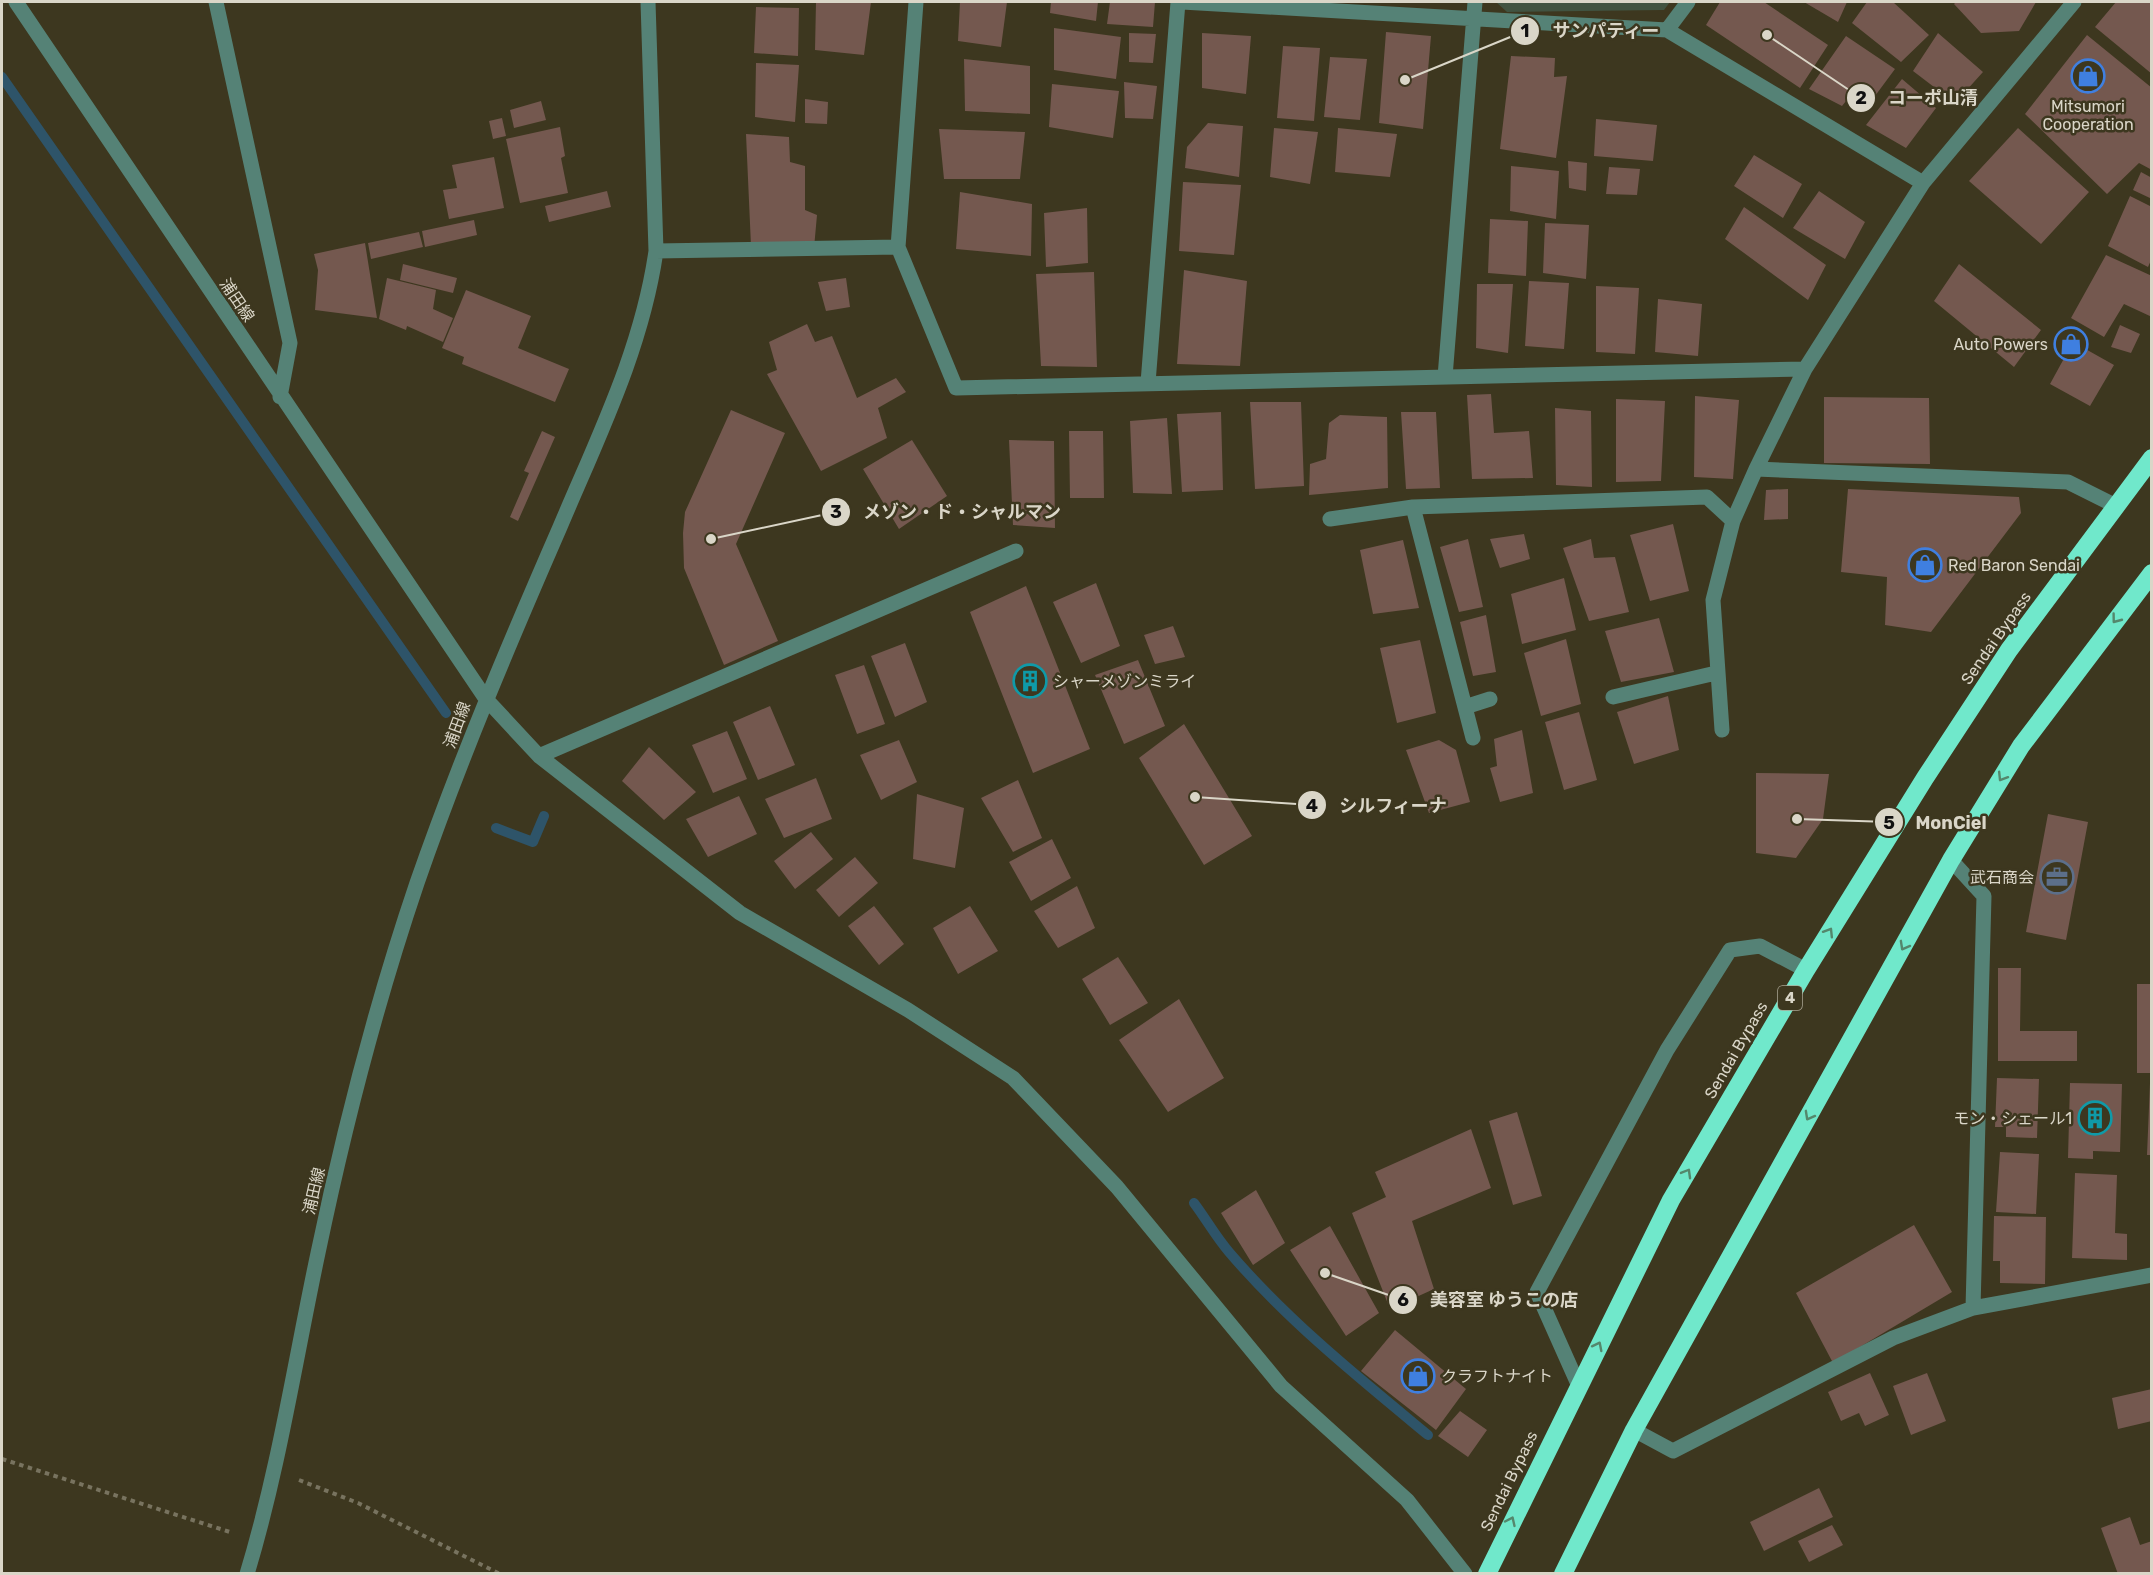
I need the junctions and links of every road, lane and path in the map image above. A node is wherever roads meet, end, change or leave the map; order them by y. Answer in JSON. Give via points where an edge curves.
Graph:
{"nodes":[{"id":1,"x":16,"y":2,"type":"edge"},
{"id":2,"x":216,"y":2,"type":"edge"},
{"id":3,"x":648,"y":2,"type":"edge"},
{"id":4,"x":916,"y":2,"type":"edge"},
{"id":5,"x":1180,"y":2,"type":"edge"},
{"id":6,"x":1475,"y":2,"type":"edge"},
{"id":7,"x":1688,"y":2,"type":"edge"},
{"id":8,"x":2073,"y":2,"type":"edge"},
{"id":9,"x":1472,"y":18,"type":"junction"},
{"id":10,"x":1667,"y":30,"type":"junction"},
{"id":11,"x":1923,"y":183,"type":"junction"},
{"id":12,"x":898,"y":247,"type":"junction"},
{"id":13,"x":656,"y":251,"type":"junction"},
{"id":14,"x":1806,"y":369,"type":"junction"},
{"id":15,"x":1444,"y":377,"type":"junction"},
{"id":16,"x":1148,"y":383,"type":"junction"},
{"id":17,"x":280,"y":397,"type":"junction"},
{"id":18,"x":2151,"y":458,"type":"edge"},
{"id":19,"x":1756,"y":469,"type":"junction"},
{"id":20,"x":2116,"y":506,"type":"junction"},
{"id":21,"x":1413,"y":507,"type":"junction"},
{"id":22,"x":1330,"y":519,"type":"dead end"},
{"id":23,"x":1733,"y":521,"type":"junction"},
{"id":24,"x":1017,"y":551,"type":"dead end"},
{"id":25,"x":2151,"y":573,"type":"edge"},
{"id":26,"x":1716,"y":673,"type":"junction"},
{"id":27,"x":1613,"y":697,"type":"dead end"},
{"id":28,"x":486,"y":699,"type":"junction"},
{"id":29,"x":1490,"y":699,"type":"dead end"},
{"id":30,"x":1465,"y":707,"type":"junction"},
{"id":31,"x":1722,"y":730,"type":"dead end"},
{"id":32,"x":1473,"y":738,"type":"dead end"},
{"id":33,"x":538,"y":756,"type":"junction"},
{"id":34,"x":1951,"y":860,"type":"junction"},
{"id":35,"x":1806,"y":970,"type":"junction"},
{"id":36,"x":2151,"y":1275,"type":"edge"},
{"id":37,"x":1973,"y":1308,"type":"junction"},
{"id":38,"x":1578,"y":1384,"type":"junction"},
{"id":39,"x":1634,"y":1430,"type":"junction"},
{"id":40,"x":2,"y":1459,"type":"edge"},
{"id":41,"x":276,"y":1472,"type":"junction"},
{"id":42,"x":257,"y":1541,"type":"junction"},
{"id":43,"x":247,"y":1574,"type":"edge"},
{"id":44,"x":500,"y":1574,"type":"edge"},
{"id":45,"x":1465,"y":1574,"type":"edge"},
{"id":46,"x":1486,"y":1574,"type":"edge"},
{"id":47,"x":1563,"y":1574,"type":"edge"}],
"edges":[{"from":1,"to":17,"type":"street","name":"浦田線"},
{"from":2,"to":17,"type":"street","via":[[290,343]]},
{"from":3,"to":13,"type":"street"},
{"from":4,"to":12,"type":"street"},
{"from":5,"to":9,"type":"street"},
{"from":5,"to":16,"type":"street"},
{"from":6,"to":9,"type":"street"},
{"from":7,"to":10,"type":"street"},
{"from":8,"to":11,"type":"street"},
{"from":9,"to":10,"type":"street"},
{"from":9,"to":15,"type":"street"},
{"from":10,"to":11,"type":"street"},
{"from":11,"to":14,"type":"street"},
{"from":12,"to":13,"type":"street"},
{"from":12,"to":16,"type":"street","via":[[956,388]]},
{"from":13,"to":28,"type":"street","via":[[650,292],[627,370]]},
{"from":14,"to":15,"type":"street"},
{"from":14,"to":19,"type":"street"},
{"from":15,"to":16,"type":"street"},
{"from":17,"to":28,"type":"street","name":"浦田線"},
{"from":18,"to":20,"type":"highway","name":"Sendai Bypass","number":"4"},
{"from":19,"to":20,"type":"street","via":[[2068,482]]},
{"from":19,"to":23,"type":"street"},
{"from":35,"to":20,"type":"highway","name":"Sendai Bypass","number":"4","one_way":true,"via":[[2009,650]]},
{"from":21,"to":22,"type":"street"},
{"from":21,"to":23,"type":"street","via":[[1707,497]]},
{"from":21,"to":30,"type":"street"},
{"from":23,"to":26,"type":"street","via":[[1713,600]]},
{"from":24,"to":33,"type":"street"},
{"from":25,"to":34,"type":"highway","one_way":true,"via":[[2022,746]]},
{"from":26,"to":27,"type":"street"},
{"from":26,"to":31,"type":"street"},
{"from":28,"to":33,"type":"street"},
{"from":28,"to":41,"type":"street","name":"浦田線","via":[[418,881],[370,1029],[318,1253]]},
{"from":29,"to":30,"type":"street"},
{"from":30,"to":32,"type":"street"},
{"from":33,"to":45,"type":"street","via":[[740,913],[908,1010],[1013,1078],[1117,1187],[1281,1386],[1407,1500]]},
{"from":34,"to":37,"type":"street","via":[[1984,896]]},
{"from":34,"to":39,"type":"highway","one_way":true},
{"from":38,"to":35,"type":"highway","name":"Sendai Bypass","number":"4","one_way":true,"via":[[1671,1200]]},
{"from":35,"to":38,"type":"street","via":[[1760,946],[1730,950],[1667,1050],[1537,1292]]},
{"from":36,"to":37,"type":"street"},
{"from":37,"to":39,"type":"street","via":[[1893,1338],[1672,1451]]},
{"from":46,"to":38,"type":"highway","name":"Sendai Bypass","number":"4","one_way":true},
{"from":39,"to":47,"type":"highway"},
{"from":40,"to":42,"type":"path"},
{"from":41,"to":42,"type":"street","name":"浦田線"},
{"from":41,"to":44,"type":"path","via":[[358,1503]]},
{"from":42,"to":43,"type":"street","name":"浦田線"}]}
